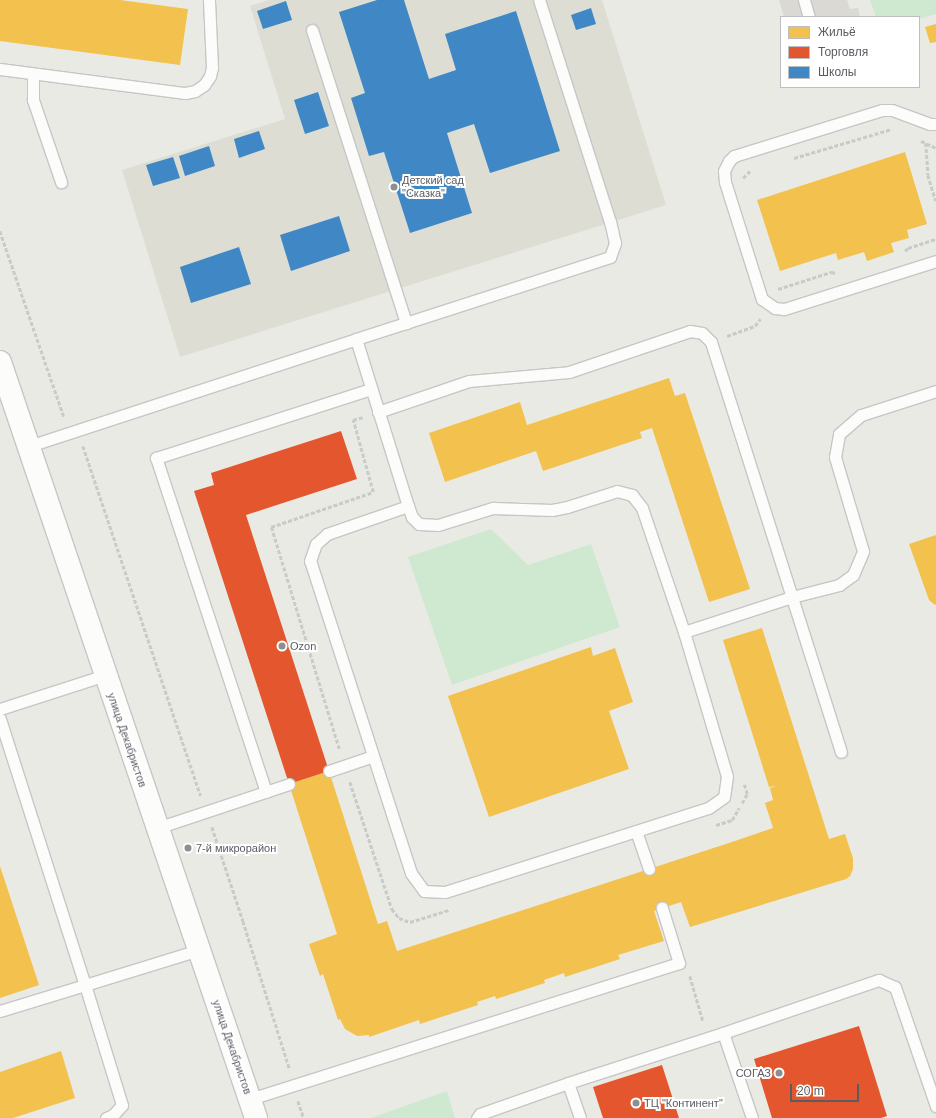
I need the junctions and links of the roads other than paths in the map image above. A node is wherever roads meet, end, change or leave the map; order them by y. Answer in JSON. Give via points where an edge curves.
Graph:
{"nodes":[{"id":1,"x":209,"y":0,"type":"edge"},
{"id":2,"x":539,"y":0,"type":"edge"},
{"id":3,"x":804,"y":0,"type":"edge"},
{"id":4,"x":809,"y":16,"type":"edge"},
{"id":5,"x":312,"y":30,"type":"dead end"},
{"id":6,"x":0,"y":69,"type":"edge"},
{"id":7,"x":33,"y":74,"type":"junction"},
{"id":8,"x":936,"y":124,"type":"edge"},
{"id":9,"x":61,"y":182,"type":"dead end"},
{"id":10,"x":936,"y":261,"type":"edge"},
{"id":11,"x":406,"y":324,"type":"junction"},
{"id":12,"x":356,"y":340,"type":"junction"},
{"id":13,"x":0,"y":362,"type":"edge"},
{"id":14,"x":371,"y":389,"type":"junction"},
{"id":15,"x":936,"y":391,"type":"edge"},
{"id":16,"x":378,"y":412,"type":"junction"},
{"id":17,"x":29,"y":446,"type":"junction"},
{"id":18,"x":408,"y":506,"type":"junction"},
{"id":19,"x":792,"y":597,"type":"junction"},
{"id":20,"x":684,"y":632,"type":"junction"},
{"id":21,"x":105,"y":675,"type":"junction"},
{"id":22,"x":0,"y":708,"type":"edge"},
{"id":23,"x":0,"y":719,"type":"edge"},
{"id":24,"x":841,"y":752,"type":"dead end"},
{"id":25,"x":373,"y":756,"type":"junction"},
{"id":26,"x":329,"y":771,"type":"dead end"},
{"id":27,"x":289,"y":784,"type":"dead end"},
{"id":28,"x":266,"y":792,"type":"junction"},
{"id":29,"x":157,"y":828,"type":"junction"},
{"id":30,"x":636,"y":831,"type":"junction"},
{"id":31,"x":650,"y":869,"type":"dead end"},
{"id":32,"x":662,"y":908,"type":"dead end"},
{"id":33,"x":199,"y":950,"type":"junction"},
{"id":34,"x":85,"y":985,"type":"junction"},
{"id":35,"x":0,"y":1011,"type":"edge"},
{"id":36,"x":723,"y":1033,"type":"junction"},
{"id":37,"x":568,"y":1083,"type":"junction"},
{"id":38,"x":936,"y":1106,"type":"edge"},
{"id":39,"x":253,"y":1109,"type":"edge"},
{"id":40,"x":106,"y":1118,"type":"edge"},
{"id":41,"x":477,"y":1118,"type":"edge"},
{"id":42,"x":580,"y":1118,"type":"edge"},
{"id":43,"x":752,"y":1118,"type":"edge"}],
"edges":[{"from":1,"to":7,"type":"lane","via":[[212,67],[204,85],[195,91],[185,93]]},
{"from":2,"to":11,"type":"lane","via":[[610,222],[615,244],[610,257]]},
{"from":3,"to":4,"type":"lane"},
{"from":5,"to":11,"type":"lane"},
{"from":6,"to":7,"type":"lane"},
{"from":7,"to":9,"type":"lane","via":[[33,100]]},
{"from":8,"to":10,"type":"lane","via":[[892,110],[882,110],[734,156],[724,170],[725,182],[762,299],[769,305],[784,308]]},
{"from":11,"to":12,"type":"lane"},
{"from":12,"to":14,"type":"lane"},
{"from":12,"to":17,"type":"lane"},
{"from":13,"to":17,"type":"main road","name":"улица Декабристов"},
{"from":14,"to":16,"type":"lane"},
{"from":14,"to":28,"type":"lane","via":[[156,458]]},
{"from":15,"to":19,"type":"lane","via":[[861,416],[839,434],[835,457],[863,551],[853,575],[839,585]]},
{"from":16,"to":18,"type":"lane"},
{"from":16,"to":19,"type":"lane","via":[[470,381],[569,372],[690,331],[702,333],[712,342]]},
{"from":17,"to":21,"type":"main road","name":"улица Декабристов"},
{"from":18,"to":20,"type":"lane","via":[[412,517],[419,524],[438,525],[493,508],[552,510],[567,508],[617,491],[632,495],[642,508]]},
{"from":18,"to":25,"type":"lane","via":[[327,534],[316,544],[310,561]]},
{"from":19,"to":20,"type":"lane"},
{"from":19,"to":24,"type":"lane"},
{"from":20,"to":30,"type":"lane","via":[[727,776],[724,798],[708,808]]},
{"from":21,"to":22,"type":"lane"},
{"from":21,"to":29,"type":"main road","name":"улица Декабристов"},
{"from":23,"to":34,"type":"lane"},
{"from":25,"to":26,"type":"lane"},
{"from":25,"to":30,"type":"lane","via":[[411,873],[424,891],[445,892]]},
{"from":27,"to":28,"type":"lane"},
{"from":28,"to":29,"type":"lane"},
{"from":29,"to":33,"type":"main road","name":"улица Декабристов"},
{"from":30,"to":31,"type":"lane"},
{"from":32,"to":39,"type":"lane","via":[[679,963],[293,1086]]},
{"from":33,"to":34,"type":"lane"},
{"from":33,"to":39,"type":"main road","name":"улица Декабристов"},
{"from":34,"to":35,"type":"lane"},
{"from":34,"to":40,"type":"lane","via":[[122,1105],[113,1115]]},
{"from":36,"to":37,"type":"lane"},
{"from":36,"to":38,"type":"lane","via":[[879,980],[895,987]]},
{"from":36,"to":43,"type":"lane"},
{"from":37,"to":41,"type":"lane","via":[[480,1114]]},
{"from":37,"to":42,"type":"lane"}]}
